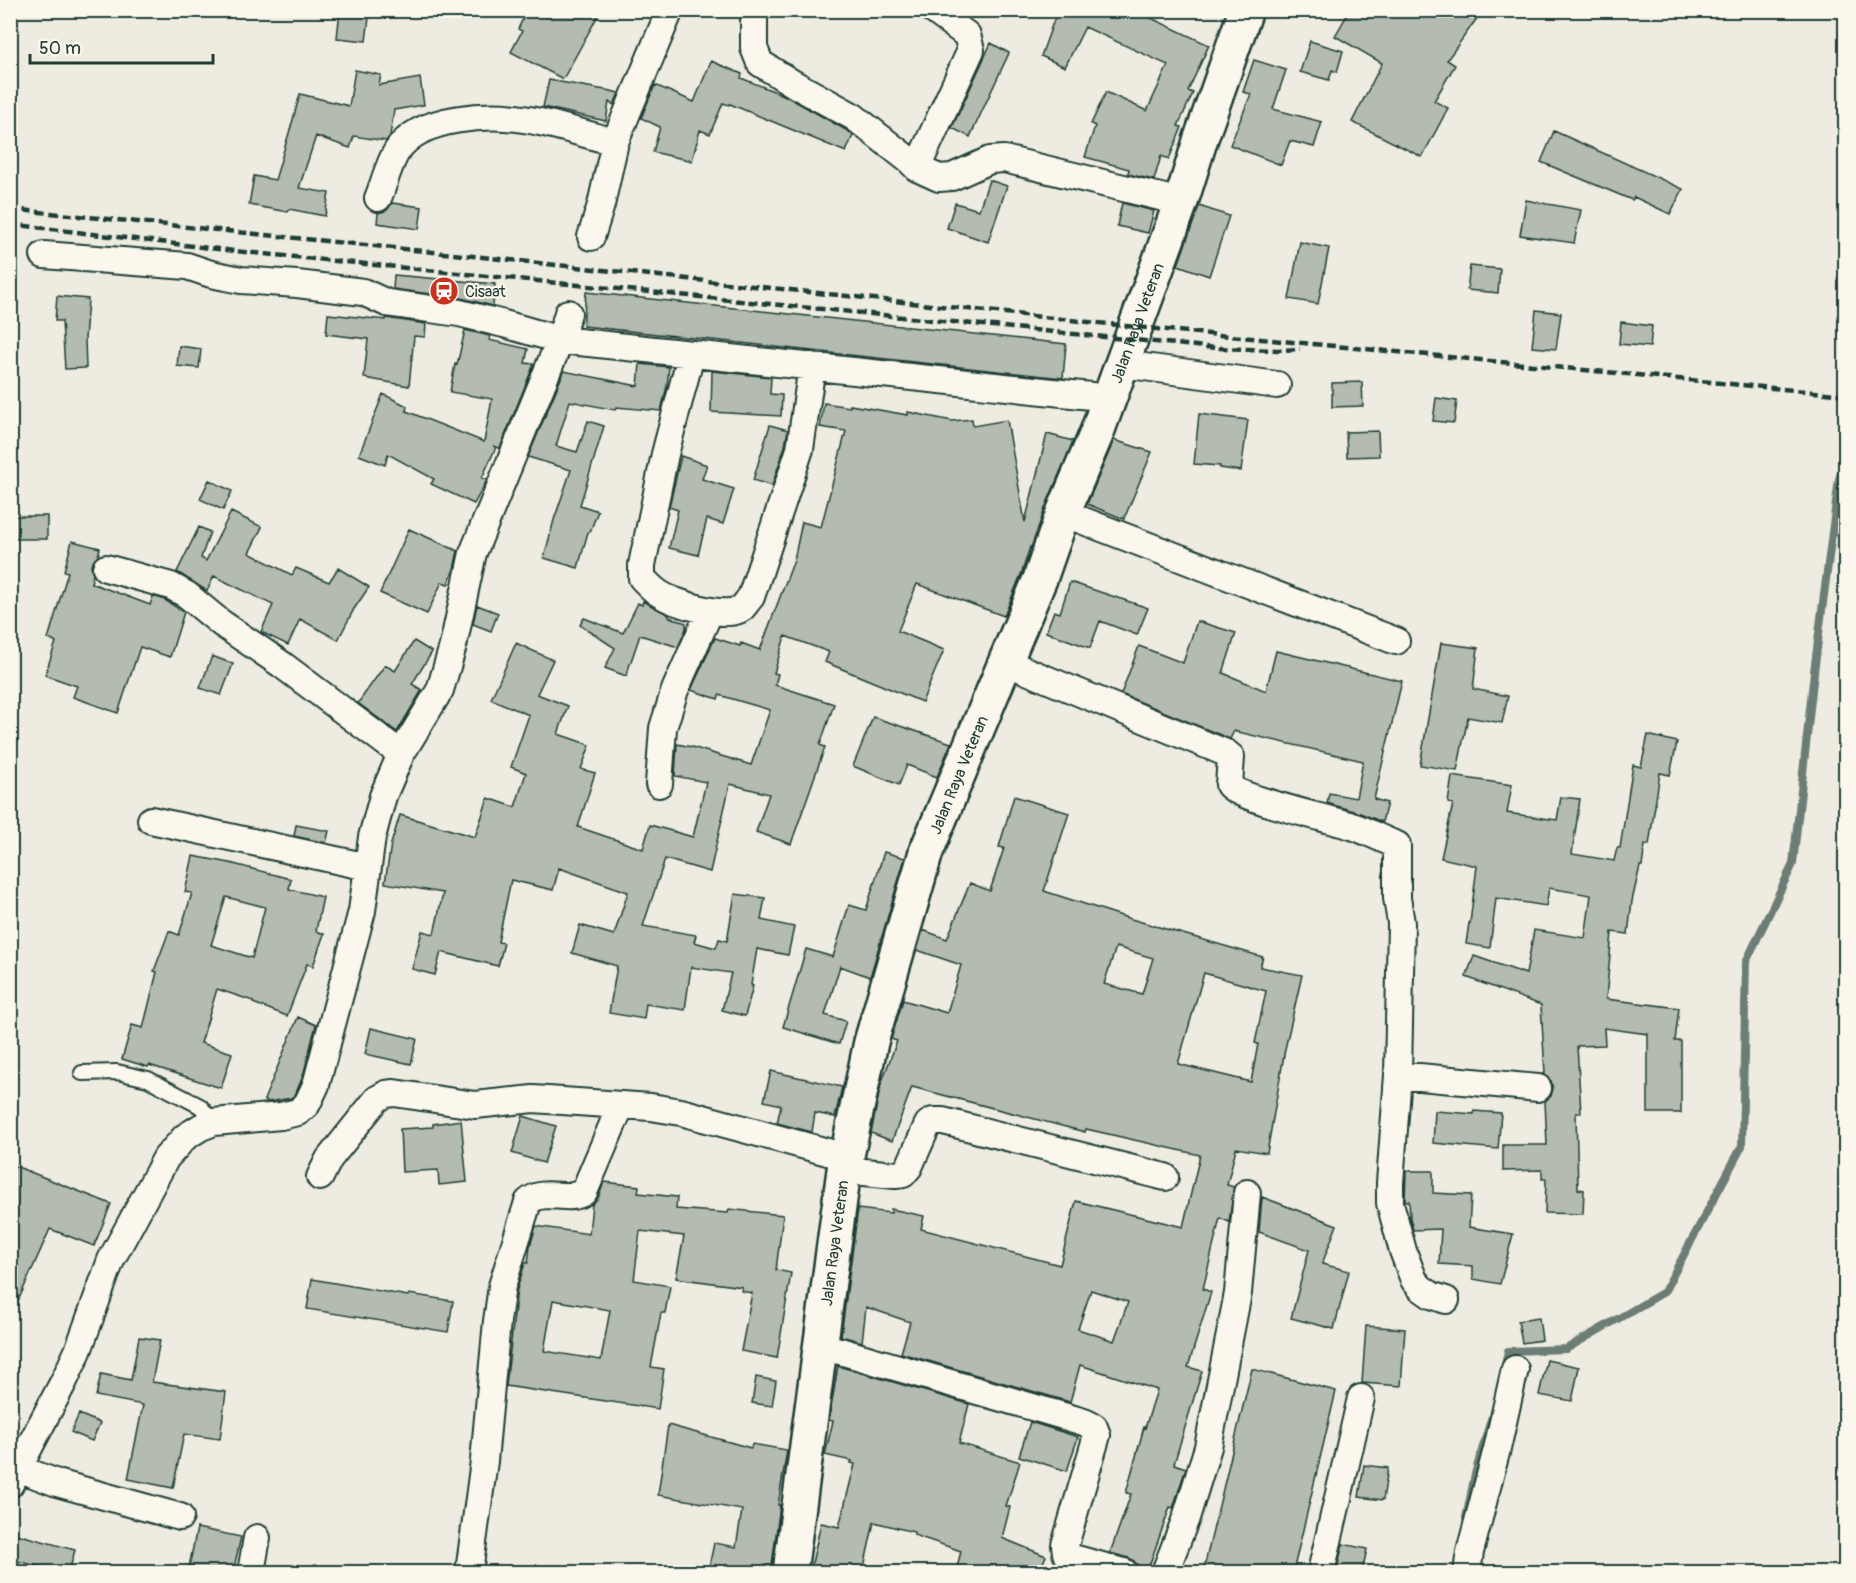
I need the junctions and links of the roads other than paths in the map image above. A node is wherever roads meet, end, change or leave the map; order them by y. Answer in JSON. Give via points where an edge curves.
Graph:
{"nodes":[{"id":1,"x":670,"y":10,"type":"edge"},
{"id":2,"x":754,"y":10,"type":"edge"},
{"id":3,"x":933,"y":10,"type":"edge"},
{"id":4,"x":1246,"y":10,"type":"edge"},
{"id":5,"x":615,"y":142,"type":"junction"},
{"id":6,"x":917,"y":168,"type":"junction"},
{"id":7,"x":378,"y":198,"type":"dead end"},
{"id":8,"x":1181,"y":202,"type":"junction"},
{"id":9,"x":591,"y":237,"type":"dead end"},
{"id":10,"x":44,"y":255,"type":"dead end"},
{"id":11,"x":568,"y":313,"type":"dead end"},
{"id":12,"x":560,"y":340,"type":"junction"},
{"id":13,"x":691,"y":355,"type":"junction"},
{"id":14,"x":1122,"y":364,"type":"junction"},
{"id":15,"x":812,"y":366,"type":"junction"},
{"id":16,"x":1277,"y":385,"type":"dead end"},
{"id":17,"x":1110,"y":398,"type":"junction"},
{"id":18,"x":1063,"y":513,"type":"junction"},
{"id":19,"x":106,"y":568,"type":"dead end"},
{"id":20,"x":707,"y":617,"type":"junction"},
{"id":21,"x":1396,"y":641,"type":"dead end"},
{"id":22,"x":1005,"y":662,"type":"junction"},
{"id":23,"x":401,"y":754,"type":"junction"},
{"id":24,"x":659,"y":784,"type":"dead end"},
{"id":25,"x":151,"y":820,"type":"dead end"},
{"id":26,"x":368,"y":867,"type":"junction"},
{"id":27,"x":82,"y":1073,"type":"dead end"},
{"id":28,"x":1398,"y":1075,"type":"junction"},
{"id":29,"x":1538,"y":1088,"type":"dead end"},
{"id":30,"x":621,"y":1105,"type":"junction"},
{"id":31,"x":214,"y":1122,"type":"junction"},
{"id":32,"x":845,"y":1163,"type":"junction"},
{"id":33,"x":320,"y":1177,"type":"dead end"},
{"id":34,"x":1165,"y":1177,"type":"dead end"},
{"id":35,"x":1247,"y":1193,"type":"dead end"},
{"id":36,"x":1446,"y":1300,"type":"dead end"},
{"id":37,"x":821,"y":1347,"type":"junction"},
{"id":38,"x":1515,"y":1369,"type":"dead end"},
{"id":39,"x":1361,"y":1398,"type":"dead end"},
{"id":40,"x":27,"y":1476,"type":"edge"},
{"id":41,"x":180,"y":1516,"type":"dead end"},
{"id":42,"x":257,"y":1538,"type":"dead end"},
{"id":43,"x":251,"y":1572,"type":"edge"},
{"id":44,"x":469,"y":1572,"type":"edge"},
{"id":45,"x":790,"y":1572,"type":"edge"},
{"id":46,"x":1124,"y":1572,"type":"edge"},
{"id":47,"x":1165,"y":1572,"type":"edge"},
{"id":48,"x":1321,"y":1572,"type":"edge"},
{"id":49,"x":1467,"y":1572,"type":"edge"}],
"edges":[{"from":1,"to":5,"type":"street"},
{"from":2,"to":6,"type":"street","via":[[754,48],[760,63],[854,117]]},
{"from":3,"to":6,"type":"street","via":[[967,35],[971,50]]},
{"from":4,"to":8,"type":"street","name":"Jalan Raya Veteran"},
{"from":5,"to":7,"type":"street","via":[[529,120],[459,119],[426,128],[407,140],[396,152]]},
{"from":5,"to":9,"type":"street"},
{"from":6,"to":8,"type":"street","via":[[939,178],[952,177],[990,160],[1004,159]]},
{"from":8,"to":14,"type":"street","name":"Jalan Raya Veteran"},
{"from":10,"to":12,"type":"street","via":[[187,266],[241,280],[363,292],[387,303],[459,314]]},
{"from":11,"to":12,"type":"street"},
{"from":12,"to":13,"type":"street"},
{"from":12,"to":23,"type":"street","via":[[473,552],[440,690]]},
{"from":13,"to":15,"type":"street"},
{"from":13,"to":20,"type":"street","via":[[665,454],[642,578],[661,595]]},
{"from":14,"to":16,"type":"street"},
{"from":14,"to":17,"type":"street","name":"Jalan Raya Veteran"},
{"from":15,"to":17,"type":"street"},
{"from":15,"to":20,"type":"street","via":[[800,449],[751,597],[742,608]]},
{"from":17,"to":18,"type":"street","name":"Jalan Raya Veteran"},
{"from":18,"to":21,"type":"street"},
{"from":18,"to":22,"type":"street","name":"Jalan Raya Veteran"},
{"from":19,"to":23,"type":"street","via":[[171,586],[187,595]]},
{"from":20,"to":24,"type":"street","via":[[663,728]]},
{"from":22,"to":28,"type":"street","via":[[1226,753],[1231,757],[1229,785],[1233,789],[1397,845],[1401,923]]},
{"from":22,"to":32,"type":"street","name":"Jalan Raya Veteran","via":[[926,852],[871,1042]]},
{"from":23,"to":26,"type":"street","via":[[383,796]]},
{"from":25,"to":26,"type":"street"},
{"from":26,"to":31,"type":"street","via":[[362,910],[308,1104],[298,1112],[281,1116]]},
{"from":27,"to":31,"type":"lane","via":[[117,1072],[148,1079],[200,1106]]},
{"from":28,"to":29,"type":"street"},
{"from":28,"to":36,"type":"street","via":[[1390,1203],[1414,1280],[1421,1288]]},
{"from":30,"to":32,"type":"street","via":[[681,1112]]},
{"from":30,"to":33,"type":"street","via":[[533,1099],[475,1105],[386,1094],[377,1099],[329,1159]]},
{"from":30,"to":44,"type":"street","via":[[585,1192],[540,1195],[528,1202],[502,1286]]},
{"from":31,"to":40,"type":"street","via":[[185,1137],[166,1158],[111,1260]]},
{"from":32,"to":34,"type":"street","via":[[895,1175],[903,1173],[928,1124],[944,1121]]},
{"from":32,"to":37,"type":"street","name":"Jalan Raya Veteran"},
{"from":35,"to":47,"type":"street","via":[[1238,1293],[1208,1447]]},
{"from":37,"to":45,"type":"street","name":"Jalan Raya Veteran"},
{"from":37,"to":46,"type":"street","via":[[1094,1427],[1097,1435],[1066,1553]]},
{"from":38,"to":49,"type":"street"},
{"from":39,"to":48,"type":"street"},
{"from":40,"to":41,"type":"street"},
{"from":42,"to":43,"type":"street"}]}
